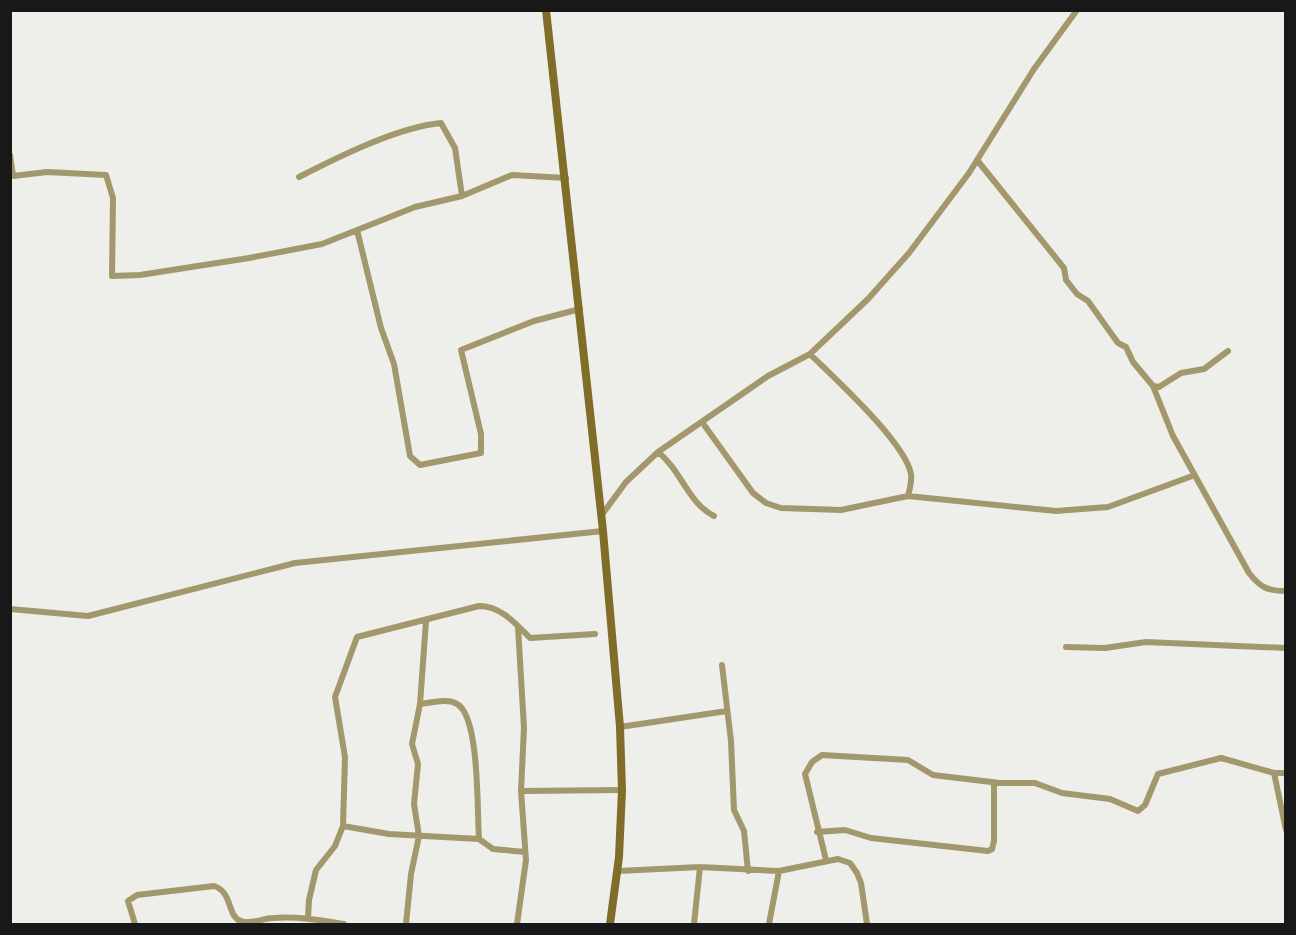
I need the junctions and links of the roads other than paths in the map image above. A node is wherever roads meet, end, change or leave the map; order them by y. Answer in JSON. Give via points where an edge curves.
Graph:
{"nodes":[{"id":1,"x":546,"y":10,"type":"edge"},
{"id":2,"x":1077,"y":10,"type":"edge"},
{"id":3,"x":10,"y":155,"type":"edge"},
{"id":4,"x":977,"y":160,"type":"junction"},
{"id":5,"x":299,"y":177,"type":"dead end"},
{"id":6,"x":566,"y":178,"type":"junction"},
{"id":7,"x":462,"y":196,"type":"junction"},
{"id":8,"x":357,"y":230,"type":"junction"},
{"id":9,"x":580,"y":309,"type":"junction"},
{"id":10,"x":1228,"y":351,"type":"dead end"},
{"id":11,"x":810,"y":354,"type":"junction"},
{"id":12,"x":1153,"y":386,"type":"junction"},
{"id":13,"x":702,"y":422,"type":"junction"},
{"id":14,"x":658,"y":452,"type":"junction"},
{"id":15,"x":1195,"y":475,"type":"junction"},
{"id":16,"x":908,"y":496,"type":"junction"},
{"id":17,"x":601,"y":516,"type":"junction"},
{"id":18,"x":714,"y":516,"type":"dead end"},
{"id":19,"x":603,"y":531,"type":"junction"},
{"id":20,"x":1286,"y":591,"type":"edge"},
{"id":21,"x":10,"y":609,"type":"edge"},
{"id":22,"x":426,"y":621,"type":"junction"},
{"id":23,"x":518,"y":626,"type":"junction"},
{"id":24,"x":595,"y":634,"type":"dead end"},
{"id":25,"x":1066,"y":647,"type":"dead end"},
{"id":26,"x":1286,"y":648,"type":"edge"},
{"id":27,"x":722,"y":665,"type":"dead end"},
{"id":28,"x":420,"y":704,"type":"junction"},
{"id":29,"x":727,"y":711,"type":"junction"},
{"id":30,"x":620,"y":727,"type":"junction"},
{"id":31,"x":1274,"y":773,"type":"junction"},
{"id":32,"x":1286,"y":773,"type":"edge"},
{"id":33,"x":993,"y":782,"type":"junction"},
{"id":34,"x":622,"y":790,"type":"junction"},
{"id":35,"x":521,"y":791,"type":"junction"},
{"id":36,"x":343,"y":826,"type":"junction"},
{"id":37,"x":1286,"y":830,"type":"edge"},
{"id":38,"x":817,"y":832,"type":"junction"},
{"id":39,"x":419,"y":836,"type":"junction"},
{"id":40,"x":479,"y":839,"type":"junction"},
{"id":41,"x":525,"y":852,"type":"junction"},
{"id":42,"x":826,"y":860,"type":"junction"},
{"id":43,"x":700,"y":867,"type":"junction"},
{"id":44,"x":618,"y":871,"type":"junction"},
{"id":45,"x":748,"y":871,"type":"junction"},
{"id":46,"x":778,"y":871,"type":"junction"},
{"id":47,"x":308,"y":918,"type":"junction"},
{"id":48,"x":135,"y":924,"type":"edge"},
{"id":49,"x":344,"y":924,"type":"edge"},
{"id":50,"x":406,"y":924,"type":"edge"},
{"id":51,"x":517,"y":924,"type":"edge"},
{"id":52,"x":610,"y":924,"type":"edge"},
{"id":53,"x":694,"y":924,"type":"edge"},
{"id":54,"x":770,"y":924,"type":"edge"},
{"id":55,"x":867,"y":924,"type":"edge"}],
"edges":[{"from":1,"to":6,"type":"main road"},
{"from":2,"to":4,"type":"street","via":[[1034,69]]},
{"from":3,"to":8,"type":"street","via":[[13,176],[47,172],[106,175],[112,198],[112,276],[249,258],[322,244]]},
{"from":4,"to":11,"type":"street","via":[[909,253]]},
{"from":4,"to":12,"type":"street","via":[[1064,268],[1066,280],[1088,301],[1118,343],[1126,347]]},
{"from":5,"to":7,"type":"street","via":[[413,128],[441,123],[455,148]]},
{"from":6,"to":7,"type":"street","via":[[513,175]]},
{"from":6,"to":9,"type":"main road"},
{"from":7,"to":8,"type":"street","via":[[415,207]]},
{"from":8,"to":9,"type":"street","via":[[394,364],[410,456],[420,465],[481,453],[481,434],[461,350],[534,321]]},
{"from":9,"to":17,"type":"main road"},
{"from":10,"to":12,"type":"street","via":[[1204,369],[1181,373],[1159,387]]},
{"from":11,"to":13,"type":"street","via":[[768,376]]},
{"from":11,"to":16,"type":"street","via":[[904,457],[911,472]]},
{"from":12,"to":15,"type":"street","via":[[1173,436]]},
{"from":13,"to":14,"type":"street"},
{"from":13,"to":16,"type":"street","via":[[753,493],[766,503],[781,508],[841,510]]},
{"from":14,"to":17,"type":"street","via":[[626,482]]},
{"from":14,"to":18,"type":"street","via":[[670,462],[700,509]]},
{"from":15,"to":16,"type":"street","via":[[1108,507],[1056,511]]},
{"from":15,"to":20,"type":"street","via":[[1254,580],[1266,589]]},
{"from":17,"to":19,"type":"main road"},
{"from":19,"to":21,"type":"street","via":[[295,563],[88,616]]},
{"from":19,"to":30,"type":"main road"},
{"from":22,"to":23,"type":"street","via":[[486,606]]},
{"from":22,"to":28,"type":"street"},
{"from":22,"to":36,"type":"street","via":[[362,635],[353,642],[335,697],[345,757]]},
{"from":23,"to":24,"type":"street","via":[[536,639]]},
{"from":23,"to":35,"type":"street","via":[[524,729]]},
{"from":25,"to":26,"type":"street","via":[[1105,648],[1146,642]]},
{"from":27,"to":29,"type":"street"},
{"from":28,"to":39,"type":"street","via":[[412,744],[418,764],[414,804]]},
{"from":28,"to":40,"type":"street","via":[[458,704],[470,720]]},
{"from":29,"to":30,"type":"street"},
{"from":29,"to":45,"type":"street","via":[[734,810],[744,831]]},
{"from":30,"to":34,"type":"main road"},
{"from":31,"to":32,"type":"street"},
{"from":31,"to":33,"type":"street","via":[[1221,758],[1210,759],[1158,774],[1145,805],[1138,811],[1110,799],[1062,793],[1035,783]]},
{"from":31,"to":37,"type":"street"},
{"from":33,"to":38,"type":"street","via":[[994,841],[988,851],[871,838],[845,830]]},
{"from":33,"to":38,"type":"street","via":[[933,775],[908,760],[822,755],[805,774]]},
{"from":34,"to":35,"type":"street"},
{"from":34,"to":44,"type":"main road"},
{"from":35,"to":41,"type":"street"},
{"from":36,"to":39,"type":"street"},
{"from":36,"to":47,"type":"street","via":[[335,846],[316,870]]},
{"from":38,"to":42,"type":"street"},
{"from":39,"to":40,"type":"street"},
{"from":39,"to":50,"type":"street"},
{"from":40,"to":41,"type":"street","via":[[493,849]]},
{"from":41,"to":51,"type":"street"},
{"from":42,"to":46,"type":"street"},
{"from":42,"to":55,"type":"street","via":[[850,863],[857,873]]},
{"from":43,"to":44,"type":"street"},
{"from":43,"to":45,"type":"street"},
{"from":43,"to":53,"type":"street"},
{"from":44,"to":52,"type":"main road"},
{"from":45,"to":46,"type":"street"},
{"from":46,"to":54,"type":"street"},
{"from":47,"to":48,"type":"street","via":[[242,922],[225,892],[214,886],[137,895],[128,901]]},
{"from":47,"to":49,"type":"street"}]}
